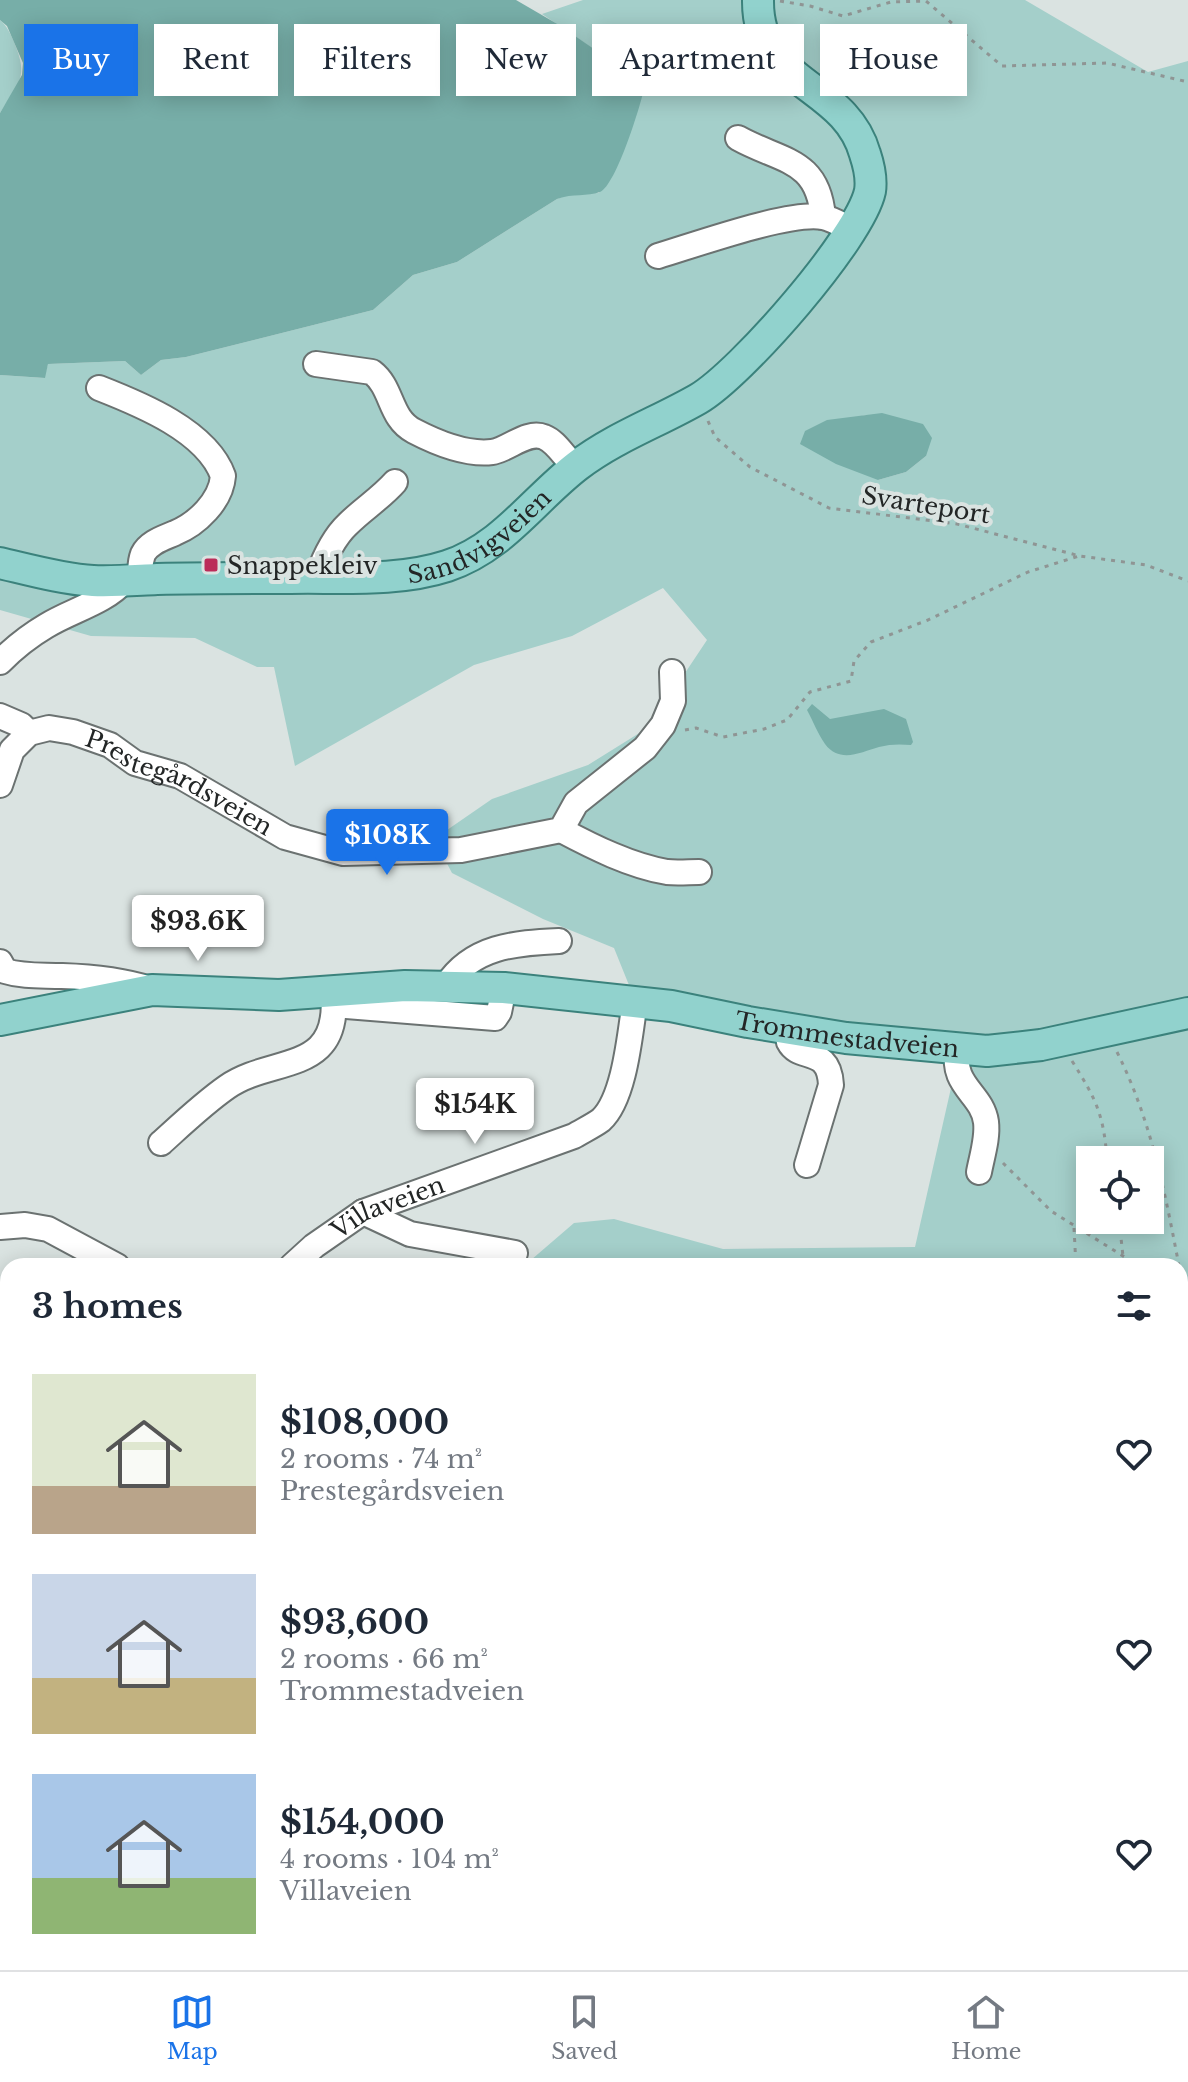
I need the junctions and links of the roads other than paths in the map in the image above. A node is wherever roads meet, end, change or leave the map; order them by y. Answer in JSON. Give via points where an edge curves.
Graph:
{"nodes":[{"id":1,"x":758,"y":0,"type":"edge"},
{"id":2,"x":738,"y":138,"type":"dead end"},
{"id":3,"x":823,"y":217,"type":"junction"},
{"id":4,"x":852,"y":230,"type":"junction"},
{"id":5,"x":658,"y":256,"type":"dead end"},
{"id":6,"x":316,"y":364,"type":"dead end"},
{"id":7,"x":99,"y":388,"type":"dead end"},
{"id":8,"x":576,"y":467,"type":"junction"},
{"id":9,"x":395,"y":482,"type":"dead end"},
{"id":10,"x":0,"y":563,"type":"edge"},
{"id":11,"x":317,"y":578,"type":"junction"},
{"id":12,"x":132,"y":580,"type":"junction"},
{"id":13,"x":0,"y":662,"type":"edge"},
{"id":14,"x":672,"y":672,"type":"dead end"},
{"id":15,"x":0,"y":716,"type":"edge"},
{"id":16,"x":29,"y":733,"type":"junction"},
{"id":17,"x":0,"y":785,"type":"edge"},
{"id":18,"x":561,"y":830,"type":"junction"},
{"id":19,"x":699,"y":872,"type":"dead end"},
{"id":20,"x":559,"y":941,"type":"dead end"},
{"id":21,"x":0,"y":962,"type":"edge"},
{"id":22,"x":446,"y":986,"type":"junction"},
{"id":23,"x":504,"y":988,"type":"junction"},
{"id":24,"x":152,"y":990,"type":"junction"},
{"id":25,"x":333,"y":998,"type":"junction"},
{"id":26,"x":635,"y":1001,"type":"junction"},
{"id":27,"x":1188,"y":1013,"type":"edge"},
{"id":28,"x":0,"y":1020,"type":"edge"},
{"id":29,"x":787,"y":1029,"type":"junction"},
{"id":30,"x":958,"y":1049,"type":"junction"},
{"id":31,"x":161,"y":1143,"type":"dead end"},
{"id":32,"x":982,"y":1160,"type":"road end"},
{"id":33,"x":807,"y":1165,"type":"dead end"},
{"id":34,"x":363,"y":1212,"type":"junction"},
{"id":35,"x":0,"y":1227,"type":"edge"},
{"id":36,"x":515,"y":1253,"type":"dead end"},
{"id":37,"x":102,"y":1258,"type":"edge"},
{"id":38,"x":301,"y":1258,"type":"edge"}],
"edges":[{"from":1,"to":4,"type":"main road","name":"Sandvigveien","via":[[760,27],[772,54],[843,113],[863,147],[870,189]]},
{"from":2,"to":3,"type":"street","via":[[804,171],[820,192]]},
{"from":3,"to":4,"type":"street"},
{"from":3,"to":5,"type":"street","via":[[765,225]]},
{"from":4,"to":8,"type":"main road","name":"Sandvigveien","via":[[751,356],[699,398],[627,433]]},
{"from":6,"to":8,"type":"street","via":[[372,372],[403,423],[448,446],[488,453],[542,436]]},
{"from":7,"to":12,"type":"street","via":[[176,424],[223,476],[214,503],[179,532],[148,548]]},
{"from":8,"to":11,"type":"main road","name":"Sandvigveien","via":[[509,530],[464,559],[420,573]]},
{"from":9,"to":11,"type":"street","via":[[334,540]]},
{"from":10,"to":12,"type":"main road","name":"Sandvigveien","via":[[92,581]]},
{"from":11,"to":12,"type":"main road","name":"Sandvigveien"},
{"from":12,"to":13,"type":"street","via":[[46,626]]},
{"from":14,"to":18,"type":"street","via":[[673,701],[663,725],[645,748],[576,803]]},
{"from":15,"to":16,"type":"street"},
{"from":16,"to":17,"type":"street","via":[[12,750]]},
{"from":16,"to":18,"type":"street","name":"Prestegårdsveien","via":[[49,728],[110,745],[135,763],[180,776],[285,837],[343,853],[461,850]]},
{"from":18,"to":19,"type":"street","via":[[597,849],[667,872]]},
{"from":20,"to":22,"type":"street","via":[[488,951],[459,968]]},
{"from":21,"to":24,"type":"street","via":[[5,971],[18,975],[131,983]]},
{"from":22,"to":23,"type":"main road","name":"Trommestadveien"},
{"from":22,"to":25,"type":"main road","name":"Trommestadveien"},
{"from":23,"to":25,"type":"street","name":"Trommestadveien","via":[[495,1018]]},
{"from":23,"to":26,"type":"main road","name":"Trommestadveien"},
{"from":24,"to":25,"type":"main road","name":"Trommestadveien"},
{"from":24,"to":28,"type":"main road","name":"Trommestadveien"},
{"from":25,"to":31,"type":"street","via":[[330,1027],[317,1050],[302,1061],[229,1086]]},
{"from":26,"to":29,"type":"main road","name":"Trommestadveien"},
{"from":26,"to":34,"type":"street","name":"Villaveien","via":[[615,1099],[602,1119],[574,1136]]},
{"from":27,"to":30,"type":"main road","name":"Trommestadveien","via":[[1011,1050]]},
{"from":29,"to":30,"type":"main road","name":"Trommestadveien"},
{"from":29,"to":33,"type":"street","via":[[790,1043],[821,1060],[830,1076]]},
{"from":30,"to":32,"type":"street","via":[[960,1081],[986,1120]]},
{"from":34,"to":36,"type":"street","via":[[410,1234]]},
{"from":34,"to":38,"type":"street","name":"Villaveien"},
{"from":35,"to":37,"type":"street","via":[[48,1229]]}]}
